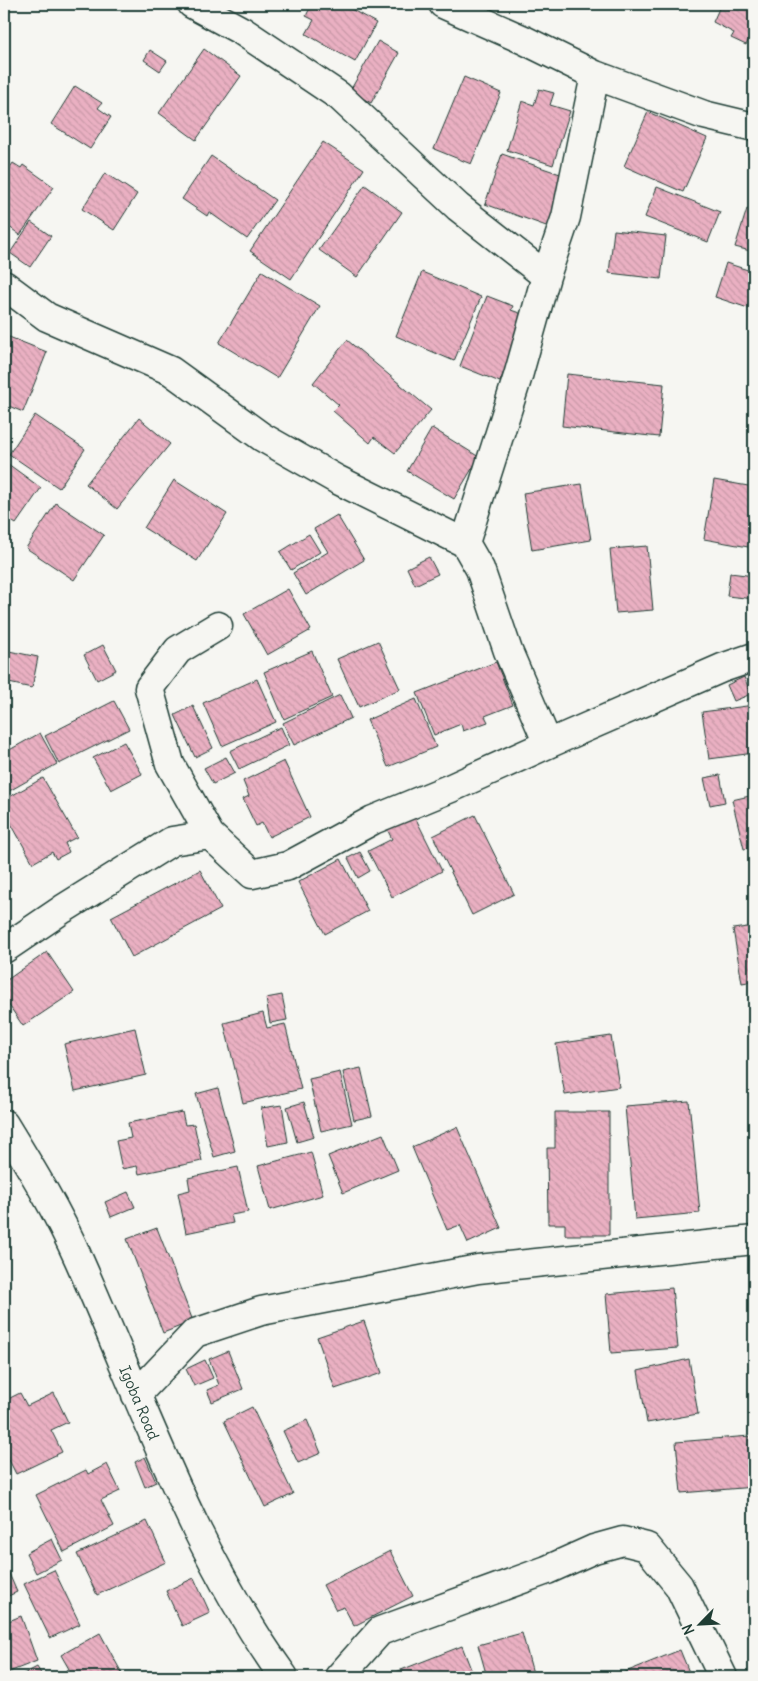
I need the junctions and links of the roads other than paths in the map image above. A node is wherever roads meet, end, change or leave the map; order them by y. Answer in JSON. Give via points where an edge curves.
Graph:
{"nodes":[{"id":1,"x":192,"y":4,"type":"edge"},
{"id":2,"x":443,"y":4,"type":"edge"},
{"id":3,"x":595,"y":75,"type":"junction"},
{"id":4,"x":754,"y":127,"type":"edge"},
{"id":5,"x":546,"y":276,"type":"junction"},
{"id":6,"x":4,"y":285,"type":"edge"},
{"id":7,"x":465,"y":543,"type":"junction"},
{"id":8,"x":218,"y":626,"type":"dead end"},
{"id":9,"x":754,"y":657,"type":"edge"},
{"id":10,"x":548,"y":744,"type":"junction"},
{"id":11,"x":210,"y":835,"type":"junction"},
{"id":12,"x":4,"y":949,"type":"edge"},
{"id":13,"x":4,"y":1124,"type":"edge"},
{"id":14,"x":754,"y":1240,"type":"edge"},
{"id":15,"x":136,"y":1395,"type":"junction"},
{"id":16,"x":284,"y":1677,"type":"edge"},
{"id":17,"x":339,"y":1677,"type":"edge"},
{"id":18,"x":723,"y":1677,"type":"edge"}],
"edges":[{"from":1,"to":5,"type":"street","via":[[242,31],[340,96],[458,208]]},
{"from":2,"to":3,"type":"street"},
{"from":3,"to":4,"type":"street","via":[[704,116]]},
{"from":3,"to":5,"type":"street","via":[[566,217]]},
{"from":5,"to":7,"type":"street"},
{"from":6,"to":7,"type":"street","via":[[47,317],[171,370],[262,438]]},
{"from":7,"to":10,"type":"street","via":[[480,569],[508,651]]},
{"from":8,"to":11,"type":"street","via":[[178,650],[149,688],[170,764]]},
{"from":9,"to":10,"type":"street"},
{"from":10,"to":11,"type":"street","via":[[372,820],[288,866],[252,874]]},
{"from":11,"to":12,"type":"street","via":[[172,841]]},
{"from":13,"to":15,"type":"street","name":"Igoba Road","via":[[38,1179],[78,1258]]},
{"from":14,"to":15,"type":"street","via":[[478,1269],[261,1312],[195,1333]]},
{"from":15,"to":16,"type":"street","name":"Igoba Road","via":[[177,1491],[233,1599]]},
{"from":17,"to":18,"type":"street","via":[[380,1632],[547,1570],[594,1549],[623,1541],[647,1547],[679,1586]]}]}
